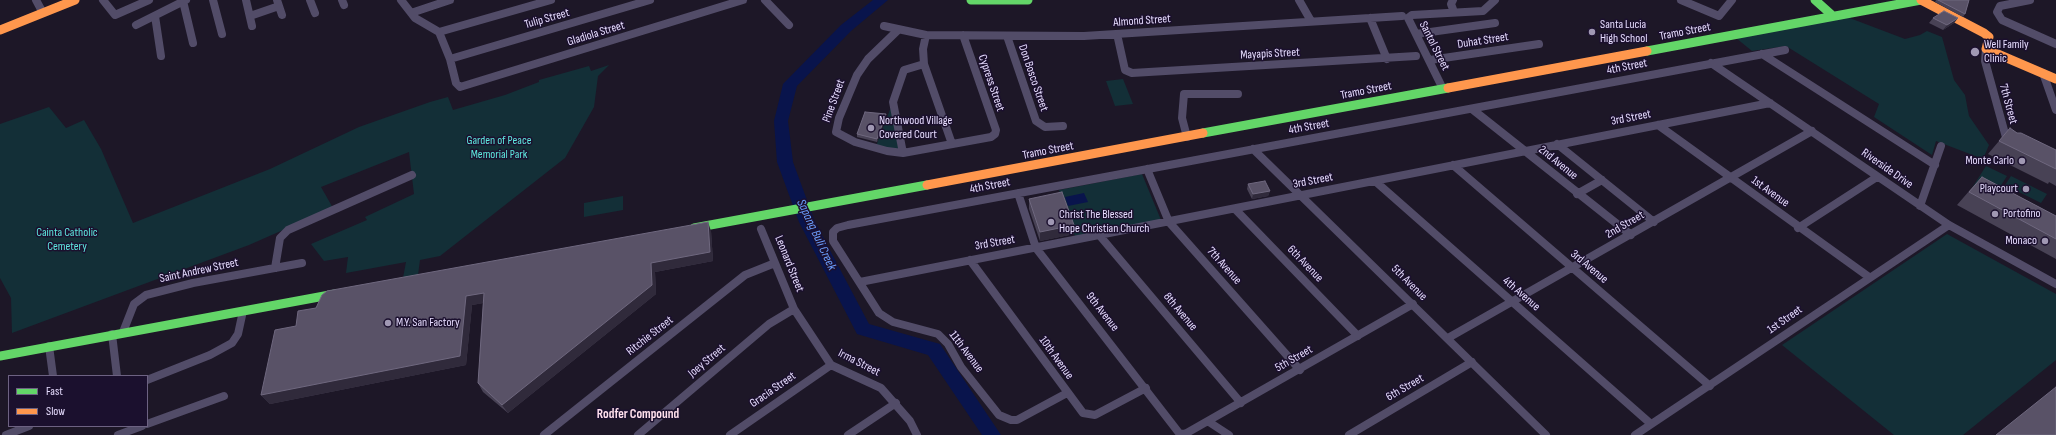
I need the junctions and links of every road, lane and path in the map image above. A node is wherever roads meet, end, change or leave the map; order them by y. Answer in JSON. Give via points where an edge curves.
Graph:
{"nodes":[{"id":1,"x":36,"y":0,"type":"edge"},
{"id":2,"x":75,"y":0,"type":"edge"},
{"id":3,"x":103,"y":0,"type":"edge"},
{"id":4,"x":149,"y":0,"type":"edge"},
{"id":5,"x":213,"y":0,"type":"edge"},
{"id":6,"x":246,"y":0,"type":"edge"},
{"id":7,"x":310,"y":0,"type":"edge"},
{"id":8,"x":401,"y":0,"type":"edge"},
{"id":9,"x":450,"y":0,"type":"edge"},
{"id":10,"x":551,"y":0,"type":"edge"},
{"id":11,"x":650,"y":0,"type":"edge"},
{"id":12,"x":743,"y":0,"type":"edge"},
{"id":13,"x":764,"y":0,"type":"edge"},
{"id":14,"x":972,"y":0,"type":"edge"},
{"id":15,"x":1028,"y":0,"type":"edge"},
{"id":16,"x":1299,"y":0,"type":"edge"},
{"id":17,"x":1453,"y":0,"type":"edge"},
{"id":18,"x":1495,"y":0,"type":"edge"},
{"id":19,"x":1681,"y":0,"type":"edge"},
{"id":20,"x":1732,"y":0,"type":"edge"},
{"id":21,"x":1815,"y":0,"type":"edge"},
{"id":22,"x":1921,"y":0,"type":"edge"},
{"id":23,"x":2030,"y":0,"type":"edge"},
{"id":24,"x":184,"y":1,"type":"edge"},
{"id":25,"x":278,"y":3,"type":"edge"},
{"id":26,"x":1454,"y":12,"type":"junction"},
{"id":27,"x":43,"y":13,"type":"junction"},
{"id":28,"x":315,"y":13,"type":"dead end"},
{"id":29,"x":411,"y":13,"type":"junction"},
{"id":30,"x":282,"y":14,"type":"dead end"},
{"id":31,"x":155,"y":16,"type":"junction"},
{"id":32,"x":250,"y":16,"type":"junction"},
{"id":33,"x":1402,"y":16,"type":"dead end"},
{"id":34,"x":1833,"y":16,"type":"junction"},
{"id":35,"x":1370,"y":18,"type":"junction"},
{"id":36,"x":1312,"y":21,"type":"junction"},
{"id":37,"x":1495,"y":23,"type":"dead end"},
{"id":38,"x":136,"y":25,"type":"dead end"},
{"id":39,"x":789,"y":25,"type":"dead end"},
{"id":40,"x":252,"y":26,"type":"dead end"},
{"id":41,"x":884,"y":26,"type":"dead end"},
{"id":42,"x":0,"y":30,"type":"edge"},
{"id":43,"x":898,"y":30,"type":"junction"},
{"id":44,"x":439,"y":32,"type":"junction"},
{"id":45,"x":222,"y":34,"type":"dead end"},
{"id":46,"x":926,"y":34,"type":"junction"},
{"id":47,"x":1116,"y":34,"type":"junction"},
{"id":48,"x":1416,"y":34,"type":"junction"},
{"id":49,"x":963,"y":35,"type":"junction"},
{"id":50,"x":1007,"y":36,"type":"junction"},
{"id":51,"x":193,"y":43,"type":"dead end"},
{"id":52,"x":1539,"y":44,"type":"dead end"},
{"id":53,"x":2056,"y":44,"type":"edge"},
{"id":54,"x":1986,"y":49,"type":"junction"},
{"id":55,"x":1785,"y":50,"type":"dead end"},
{"id":56,"x":1762,"y":54,"type":"junction"},
{"id":57,"x":160,"y":56,"type":"dead end"},
{"id":58,"x":1416,"y":56,"type":"dead end"},
{"id":59,"x":450,"y":59,"type":"junction"},
{"id":60,"x":1387,"y":59,"type":"junction"},
{"id":61,"x":1430,"y":60,"type":"junction"},
{"id":62,"x":924,"y":64,"type":"junction"},
{"id":63,"x":1712,"y":64,"type":"junction"},
{"id":64,"x":2043,"y":73,"type":"junction"},
{"id":65,"x":2056,"y":79,"type":"edge"},
{"id":66,"x":1444,"y":89,"type":"junction"},
{"id":67,"x":1238,"y":94,"type":"dead end"},
{"id":68,"x":1770,"y":103,"type":"junction"},
{"id":69,"x":1472,"y":109,"type":"junction"},
{"id":70,"x":2056,"y":110,"type":"edge"},
{"id":71,"x":1658,"y":125,"type":"junction"},
{"id":72,"x":1064,"y":126,"type":"dead end"},
{"id":73,"x":1812,"y":132,"type":"junction"},
{"id":74,"x":991,"y":137,"type":"joint"},
{"id":75,"x":1187,"y":137,"type":"junction"},
{"id":76,"x":2007,"y":141,"type":"edge"},
{"id":77,"x":952,"y":144,"type":"junction"},
{"id":78,"x":1557,"y":144,"type":"junction"},
{"id":79,"x":1941,"y":146,"type":"dead end"},
{"id":80,"x":1253,"y":149,"type":"junction"},
{"id":81,"x":1524,"y":151,"type":"junction"},
{"id":82,"x":903,"y":153,"type":"junction"},
{"id":83,"x":1453,"y":165,"type":"junction"},
{"id":84,"x":1935,"y":165,"type":"junction"},
{"id":85,"x":1147,"y":169,"type":"junction"},
{"id":86,"x":412,"y":175,"type":"dead end"},
{"id":87,"x":1877,"y":177,"type":"junction"},
{"id":88,"x":1730,"y":178,"type":"junction"},
{"id":89,"x":1602,"y":180,"type":"junction"},
{"id":90,"x":1376,"y":181,"type":"junction"},
{"id":91,"x":1018,"y":193,"type":"junction"},
{"id":92,"x":1577,"y":194,"type":"junction"},
{"id":93,"x":1302,"y":195,"type":"junction"},
{"id":94,"x":1920,"y":206,"type":"junction"},
{"id":95,"x":1235,"y":209,"type":"junction"},
{"id":96,"x":1169,"y":222,"type":"junction"},
{"id":97,"x":1654,"y":222,"type":"junction"},
{"id":98,"x":1949,"y":225,"type":"junction"},
{"id":99,"x":837,"y":228,"type":"joint"},
{"id":100,"x":1798,"y":228,"type":"junction"},
{"id":101,"x":761,"y":229,"type":"dead end"},
{"id":102,"x":681,"y":231,"type":"edge"},
{"id":103,"x":1631,"y":235,"type":"junction"},
{"id":104,"x":1100,"y":236,"type":"junction"},
{"id":105,"x":1036,"y":248,"type":"junction"},
{"id":106,"x":970,"y":260,"type":"junction"},
{"id":107,"x":775,"y":263,"type":"junction"},
{"id":108,"x":302,"y":264,"type":"dead end"},
{"id":109,"x":275,"y":268,"type":"junction"},
{"id":110,"x":1572,"y":269,"type":"junction"},
{"id":111,"x":1869,"y":277,"type":"junction"},
{"id":112,"x":860,"y":282,"type":"junction"},
{"id":113,"x":2056,"y":284,"type":"edge"},
{"id":114,"x":346,"y":292,"type":"edge"},
{"id":115,"x":1513,"y":303,"type":"junction"},
{"id":116,"x":1413,"y":304,"type":"junction"},
{"id":117,"x":794,"y":309,"type":"junction"},
{"id":118,"x":244,"y":311,"type":"junction"},
{"id":119,"x":122,"y":332,"type":"junction"},
{"id":120,"x":112,"y":334,"type":"junction"},
{"id":121,"x":1358,"y":336,"type":"junction"},
{"id":122,"x":1448,"y":338,"type":"junction"},
{"id":123,"x":49,"y":346,"type":"junction"},
{"id":124,"x":0,"y":356,"type":"edge"},
{"id":125,"x":1472,"y":362,"type":"junction"},
{"id":126,"x":831,"y":365,"type":"junction"},
{"id":127,"x":1300,"y":370,"type":"junction"},
{"id":128,"x":53,"y":375,"type":"edge"},
{"id":129,"x":117,"y":375,"type":"edge"},
{"id":130,"x":148,"y":380,"type":"edge"},
{"id":131,"x":1710,"y":386,"type":"junction"},
{"id":132,"x":1146,"y":388,"type":"junction"},
{"id":133,"x":1067,"y":393,"type":"junction"},
{"id":134,"x":224,"y":396,"type":"dead end"},
{"id":135,"x":896,"y":403,"type":"junction"},
{"id":136,"x":1241,"y":403,"type":"junction"},
{"id":137,"x":1209,"y":422,"type":"junction"},
{"id":138,"x":148,"y":424,"type":"edge"},
{"id":139,"x":1651,"y":424,"type":"junction"},
{"id":140,"x":26,"y":427,"type":"edge"},
{"id":141,"x":139,"y":427,"type":"edge"},
{"id":142,"x":1185,"y":434,"type":"edge"},
{"id":143,"x":6,"y":435,"type":"edge"},
{"id":144,"x":118,"y":435,"type":"edge"},
{"id":145,"x":544,"y":435,"type":"edge"},
{"id":146,"x":638,"y":435,"type":"edge"},
{"id":147,"x":730,"y":435,"type":"edge"},
{"id":148,"x":848,"y":435,"type":"edge"},
{"id":149,"x":917,"y":435,"type":"edge"},
{"id":150,"x":1229,"y":435,"type":"edge"},
{"id":151,"x":1349,"y":435,"type":"edge"},
{"id":152,"x":1546,"y":435,"type":"edge"},
{"id":153,"x":1634,"y":435,"type":"edge"}],
"edges":[{"from":1,"to":27,"type":"street"},
{"from":2,"to":27,"type":"street"},
{"from":3,"to":4,"type":"street","via":[[115,14]]},
{"from":5,"to":45,"type":"street"},
{"from":6,"to":32,"type":"street"},
{"from":7,"to":28,"type":"street"},
{"from":8,"to":29,"type":"street"},
{"from":9,"to":29,"type":"street"},
{"from":10,"to":44,"type":"street"},
{"from":11,"to":59,"type":"street","name":"Tulip Street"},
{"from":12,"to":59,"type":"street","name":"Gladiola Street","via":[[465,86],[460,87],[456,83]]},
{"from":13,"to":39,"type":"street"},
{"from":14,"to":15,"type":"street"},
{"from":16,"to":36,"type":"street"},
{"from":17,"to":26,"type":"street","via":[[1451,4]]},
{"from":18,"to":26,"type":"street","via":[[1483,11]]},
{"from":19,"to":20,"type":"street","via":[[1719,16]]},
{"from":21,"to":34,"type":"street"},
{"from":22,"to":34,"type":"street","name":"Tramo Street"},
{"from":22,"to":54,"type":"street","via":[[1984,33],[1989,37]]},
{"from":23,"to":53,"type":"street","via":[[2000,6],[1997,12],[2002,20]]},
{"from":24,"to":31,"type":"street"},
{"from":24,"to":51,"type":"street"},
{"from":25,"to":30,"type":"street"},
{"from":25,"to":32,"type":"street"},
{"from":26,"to":48,"type":"street","name":"Santol Street","via":[[1412,15],[1408,18]]},
{"from":27,"to":42,"type":"street"},
{"from":29,"to":44,"type":"street"},
{"from":31,"to":38,"type":"street"},
{"from":31,"to":57,"type":"street"},
{"from":32,"to":40,"type":"street"},
{"from":33,"to":35,"type":"street","name":"Almond Street"},
{"from":34,"to":66,"type":"street","name":"Tramo Street"},
{"from":35,"to":36,"type":"street","name":"Almond Street"},
{"from":35,"to":60,"type":"street"},
{"from":36,"to":47,"type":"street","name":"Almond Street"},
{"from":37,"to":48,"type":"street"},
{"from":41,"to":43,"type":"street","name":"Almond Street"},
{"from":43,"to":46,"type":"street","name":"Almond Street"},
{"from":43,"to":82,"type":"street","name":"Pine Street","via":[[857,75],[839,118],[836,132],[855,142]]},
{"from":44,"to":59,"type":"street"},
{"from":46,"to":49,"type":"street","name":"Almond Street"},
{"from":46,"to":62,"type":"street"},
{"from":47,"to":50,"type":"street","name":"Almond Street"},
{"from":47,"to":60,"type":"street","name":"Mayapis Street","via":[[1126,70],[1132,72]]},
{"from":48,"to":61,"type":"street","name":"Santol Street"},
{"from":49,"to":50,"type":"street","name":"Almond Street"},
{"from":49,"to":74,"type":"street","name":"Cypress Street","via":[[996,130]]},
{"from":50,"to":72,"type":"street","name":"Don Bosco Street","via":[[1036,121],[1045,127]]},
{"from":52,"to":61,"type":"street","name":"Duhat Street"},
{"from":54,"to":64,"type":"street"},
{"from":54,"to":76,"type":"street","name":"7th Street","via":[[1985,61]]},
{"from":55,"to":56,"type":"street","name":"4th Street"},
{"from":56,"to":63,"type":"street","name":"4th Street"},
{"from":56,"to":84,"type":"street"},
{"from":58,"to":60,"type":"street","name":"Mayapis Street"},
{"from":61,"to":66,"type":"street","name":"Santol Street"},
{"from":62,"to":77,"type":"street"},
{"from":62,"to":82,"type":"street","via":[[904,70],[893,102]]},
{"from":63,"to":68,"type":"street","name":"Riverside Drive"},
{"from":63,"to":69,"type":"street","name":"4th Street"},
{"from":64,"to":65,"type":"street"},
{"from":64,"to":70,"type":"street"},
{"from":66,"to":75,"type":"street","name":"Tramo Street"},
{"from":67,"to":75,"type":"street","via":[[1184,94],[1182,118]]},
{"from":68,"to":71,"type":"street","name":"3rd Street"},
{"from":68,"to":73,"type":"street","name":"Riverside Drive"},
{"from":69,"to":80,"type":"street","name":"4th Street"},
{"from":69,"to":81,"type":"street","name":"2nd Avenue"},
{"from":71,"to":78,"type":"street","name":"3rd Street"},
{"from":71,"to":88,"type":"street","name":"1st Avenue"},
{"from":73,"to":87,"type":"street","name":"Riverside Drive"},
{"from":73,"to":88,"type":"street","name":"2nd Street"},
{"from":74,"to":77,"type":"street","name":"Pine Street"},
{"from":75,"to":102,"type":"street","name":"Tramo Street"},
{"from":77,"to":82,"type":"street","name":"Pine Street"},
{"from":78,"to":81,"type":"street","name":"3rd Street"},
{"from":78,"to":89,"type":"street"},
{"from":79,"to":84,"type":"street"},
{"from":80,"to":85,"type":"street","name":"4th Street"},
{"from":80,"to":93,"type":"street","name":"5th Avenue"},
{"from":81,"to":83,"type":"street","name":"3rd Street"},
{"from":81,"to":92,"type":"street","name":"2nd Avenue"},
{"from":83,"to":90,"type":"street","name":"3rd Street"},
{"from":83,"to":110,"type":"street","name":"3rd Avenue"},
{"from":84,"to":94,"type":"street"},
{"from":85,"to":91,"type":"street","name":"4th Street"},
{"from":85,"to":96,"type":"street","name":"7th Avenue"},
{"from":86,"to":109,"type":"street","via":[[288,230],[280,238]]},
{"from":87,"to":94,"type":"street","name":"Riverside Drive"},
{"from":87,"to":100,"type":"street"},
{"from":88,"to":97,"type":"street","name":"2nd Street"},
{"from":88,"to":100,"type":"street","name":"1st Avenue"},
{"from":89,"to":92,"type":"street"},
{"from":89,"to":97,"type":"street"},
{"from":90,"to":93,"type":"street","name":"3rd Street"},
{"from":90,"to":115,"type":"street","name":"4th Avenue"},
{"from":91,"to":99,"type":"street","name":"4th Street"},
{"from":91,"to":105,"type":"street","name":"9th Avenue"},
{"from":92,"to":103,"type":"street","name":"2nd Avenue"},
{"from":93,"to":95,"type":"street","name":"3rd Street"},
{"from":93,"to":116,"type":"street","name":"5th Avenue"},
{"from":94,"to":98,"type":"street","name":"Riverside Drive"},
{"from":95,"to":96,"type":"street","name":"3rd Street"},
{"from":95,"to":121,"type":"street","name":"6th Avenue"},
{"from":96,"to":104,"type":"street","name":"3rd Street"},
{"from":96,"to":127,"type":"street","name":"7th Avenue"},
{"from":97,"to":103,"type":"street","name":"2nd Street"},
{"from":98,"to":111,"type":"street","name":"1st Street"},
{"from":98,"to":113,"type":"street","name":"Riverside Drive"},
{"from":99,"to":112,"type":"street","name":"11th Avenue","via":[[832,236],[833,241]]},
{"from":100,"to":111,"type":"street","name":"1st Avenue"},
{"from":101,"to":107,"type":"street","name":"Leonard Street"},
{"from":103,"to":110,"type":"street","name":"2nd Street"},
{"from":104,"to":105,"type":"street","name":"3rd Street"},
{"from":104,"to":136,"type":"street","name":"8th Avenue"},
{"from":105,"to":106,"type":"street","name":"3rd Street"},
{"from":105,"to":132,"type":"street","name":"9th Avenue"},
{"from":106,"to":112,"type":"street","name":"3rd Street"},
{"from":106,"to":133,"type":"street","name":"10th Avenue"},
{"from":107,"to":117,"type":"street","name":"Leonard Street"},
{"from":107,"to":145,"type":"street","name":"Ritchie Street","via":[[745,275]]},
{"from":108,"to":109,"type":"street","name":"Saint Andrew Street"},
{"from":109,"to":119,"type":"street","name":"Saint Andrew Street","via":[[193,283],[146,295],[134,304]]},
{"from":110,"to":115,"type":"street","name":"2nd Street"},
{"from":110,"to":131,"type":"street","name":"3rd Avenue"},
{"from":111,"to":131,"type":"street","name":"1st Street"},
{"from":112,"to":133,"type":"street","name":"11th Avenue","via":[[879,313],[893,322],[938,334],[948,344],[961,367],[1004,418],[1017,420]]},
{"from":114,"to":118,"type":"street"},
{"from":115,"to":122,"type":"street","name":"2nd Street"},
{"from":115,"to":139,"type":"street","name":"4th Avenue"},
{"from":116,"to":121,"type":"street","name":"5th Street"},
{"from":116,"to":122,"type":"street","name":"5th Avenue"},
{"from":117,"to":126,"type":"street","name":"Irma Street"},
{"from":117,"to":146,"type":"street","name":"Joey Street","via":[[769,324]]},
{"from":118,"to":119,"type":"street"},
{"from":118,"to":130,"type":"street","via":[[238,334],[232,343],[215,353]]},
{"from":119,"to":120,"type":"street"},
{"from":120,"to":123,"type":"street"},
{"from":120,"to":129,"type":"street"},
{"from":121,"to":127,"type":"street","name":"5th Street"},
{"from":122,"to":125,"type":"street","name":"5th Avenue"},
{"from":123,"to":124,"type":"street"},
{"from":123,"to":128,"type":"street"},
{"from":125,"to":151,"type":"street","name":"6th Street"},
{"from":125,"to":152,"type":"street","name":"5th Avenue"},
{"from":126,"to":135,"type":"street","name":"Irma Street","via":[[881,388]]},
{"from":126,"to":147,"type":"street","name":"Gracia Street"},
{"from":127,"to":136,"type":"street","name":"5th Street"},
{"from":131,"to":139,"type":"street","name":"1st Street"},
{"from":132,"to":133,"type":"street","name":"10th Avenue","via":[[1091,416],[1082,413]]},
{"from":132,"to":142,"type":"street","name":"9th Avenue","via":[[1179,433]]},
{"from":134,"to":138,"type":"street"},
{"from":135,"to":148,"type":"street"},
{"from":135,"to":149,"type":"street","name":"Irma Street"},
{"from":136,"to":137,"type":"street","name":"5th Street"},
{"from":137,"to":142,"type":"street","name":"5th Street"},
{"from":137,"to":150,"type":"street"},
{"from":139,"to":153,"type":"street","name":"1st Street"},
{"from":140,"to":143,"type":"street"},
{"from":141,"to":144,"type":"street"}]}
